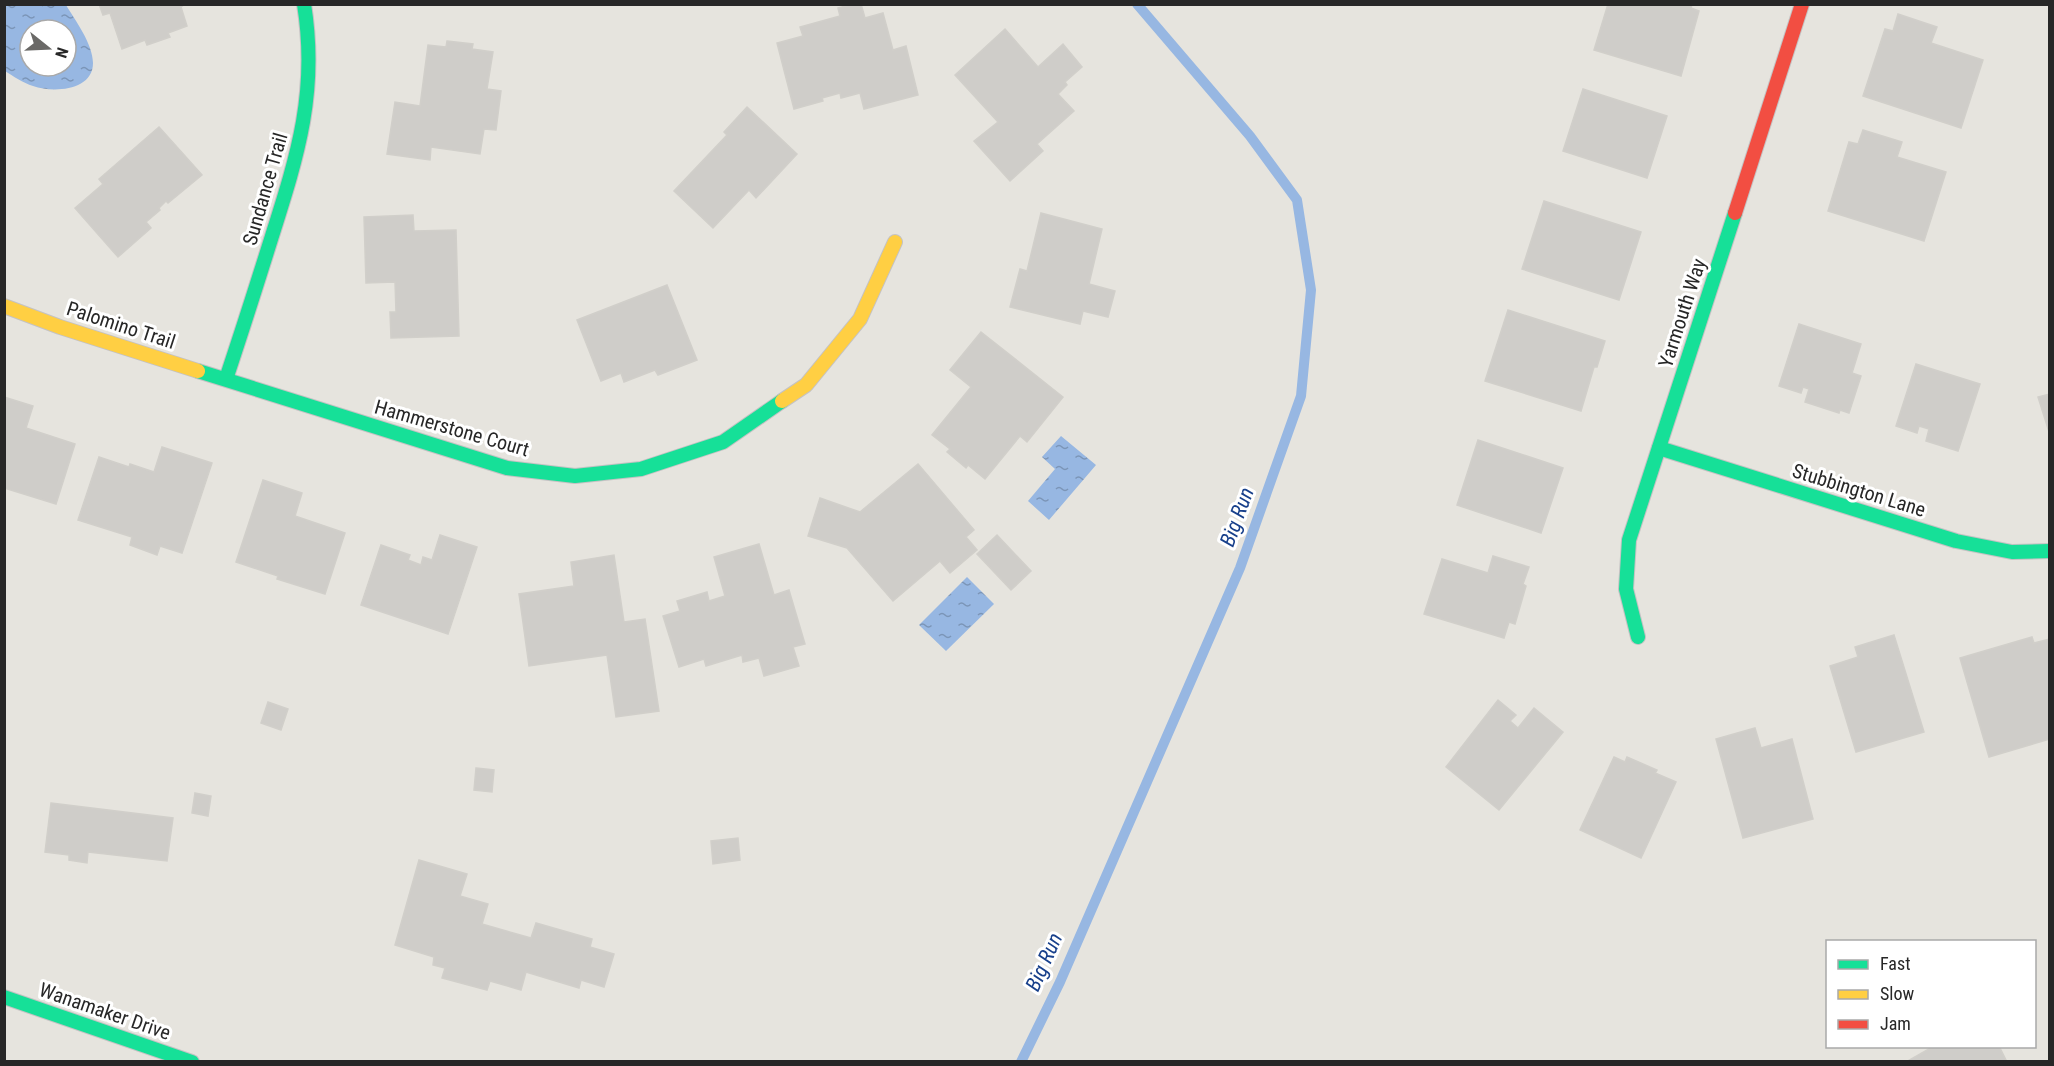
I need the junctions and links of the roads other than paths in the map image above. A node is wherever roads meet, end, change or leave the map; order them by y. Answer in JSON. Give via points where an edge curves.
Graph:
{"nodes":[{"id":1,"x":304,"y":4,"type":"edge"},
{"id":2,"x":1802,"y":4,"type":"edge"},
{"id":3,"x":895,"y":242,"type":"dead end"},
{"id":4,"x":4,"y":306,"type":"edge"},
{"id":5,"x":226,"y":379,"type":"junction"},
{"id":6,"x":1659,"y":448,"type":"junction"},
{"id":7,"x":2049,"y":551,"type":"edge"},
{"id":8,"x":1638,"y":637,"type":"dead end"},
{"id":9,"x":4,"y":997,"type":"edge"},
{"id":10,"x":192,"y":1062,"type":"edge"}],
"edges":[{"from":1,"to":5,"type":"street","name":"Sundance Trail","via":[[309,27],[310,96],[296,162]]},
{"from":2,"to":6,"type":"street","name":"Yarmouth Way"},
{"from":3,"to":5,"type":"street","name":"Hammerstone Court","via":[[861,319],[806,385],[723,442],[641,469],[574,476],[507,468]]},
{"from":4,"to":5,"type":"street","name":"Palomino Trail"},
{"from":6,"to":7,"type":"street","name":"Stubbington Lane","via":[[1956,541],[2012,552]]},
{"from":6,"to":8,"type":"street","name":"Yarmouth Way","via":[[1629,540],[1626,589]]},
{"from":9,"to":10,"type":"street","name":"Wanamaker Drive"}]}
